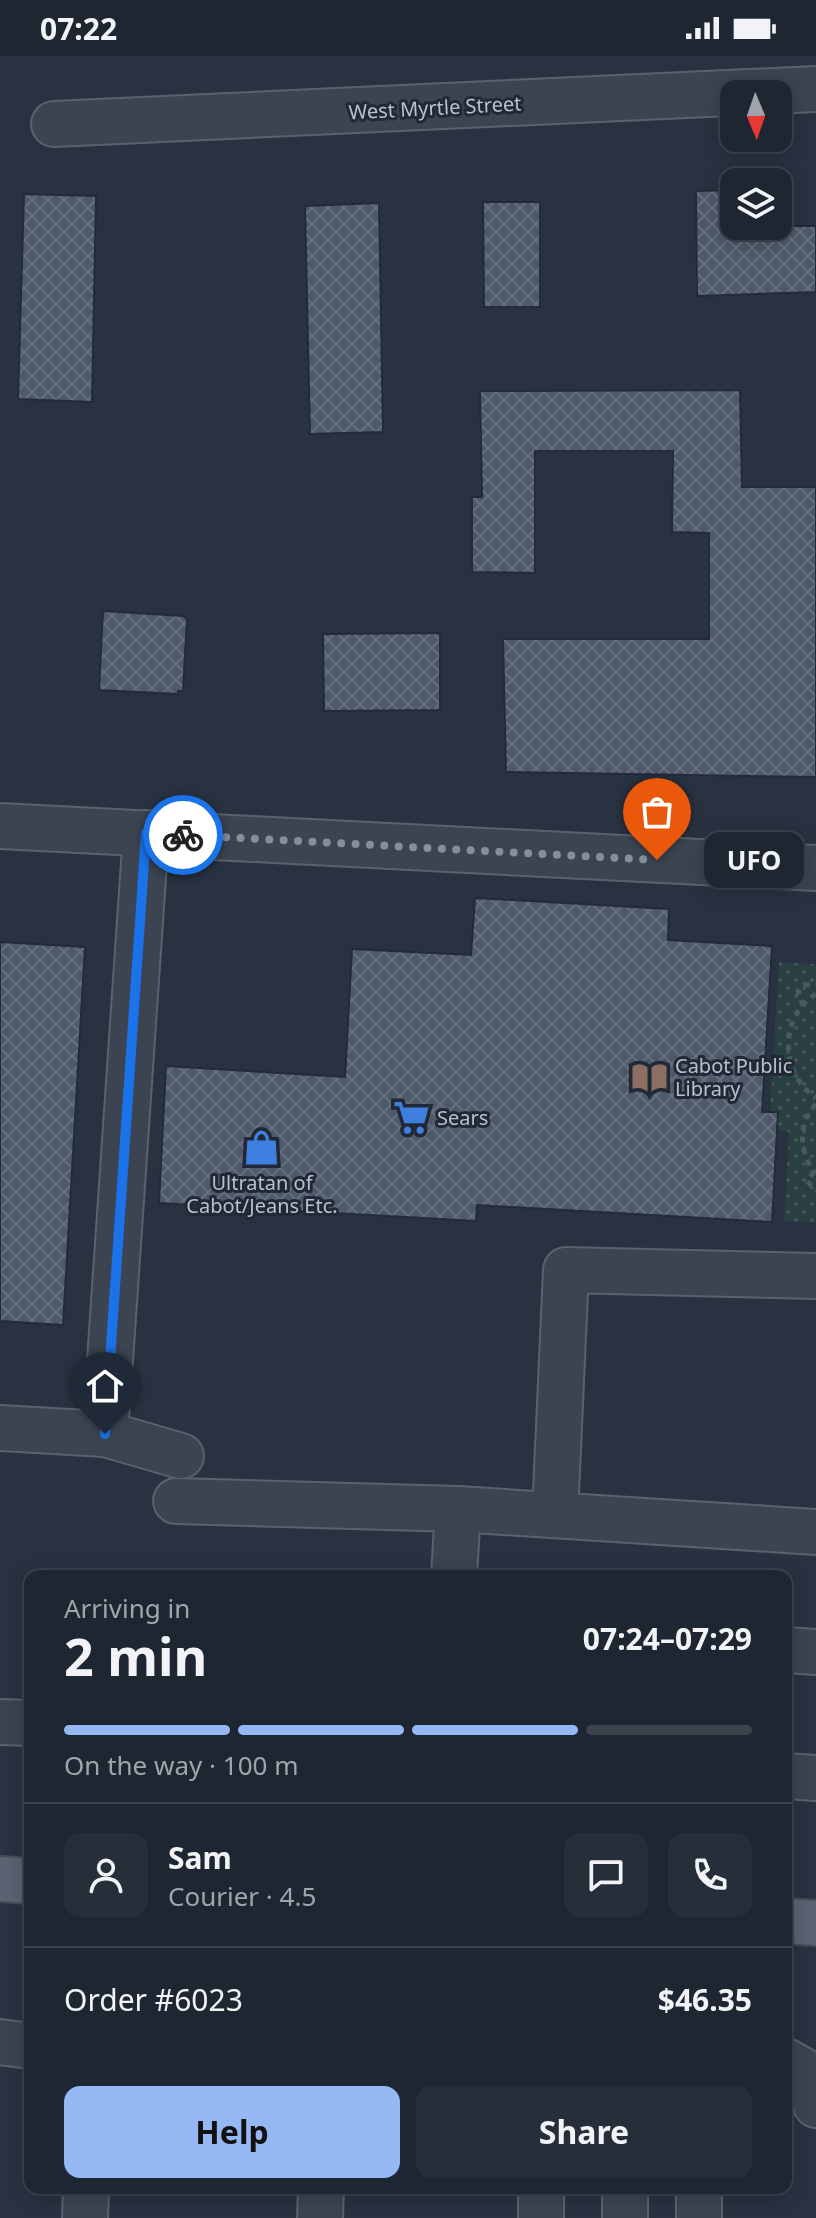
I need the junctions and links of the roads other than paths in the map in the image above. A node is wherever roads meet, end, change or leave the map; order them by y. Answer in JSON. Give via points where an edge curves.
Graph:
{"nodes":[{"id":1,"x":816,"y":89,"type":"edge"},
{"id":2,"x":54,"y":124,"type":"dead end"},
{"id":3,"x":0,"y":826,"type":"edge"},
{"id":4,"x":146,"y":833,"type":"junction"},
{"id":5,"x":816,"y":868,"type":"edge"},
{"id":6,"x":816,"y":1276,"type":"edge"},
{"id":7,"x":0,"y":1428,"type":"edge"},
{"id":8,"x":105,"y":1434,"type":"junction"},
{"id":9,"x":181,"y":1456,"type":"dead end"},
{"id":10,"x":176,"y":1501,"type":"dead end"},
{"id":11,"x":458,"y":1509,"type":"junction"},
{"id":12,"x":555,"y":1515,"type":"junction"},
{"id":13,"x":816,"y":1532,"type":"edge"},
{"id":14,"x":454,"y":1570,"type":"edge"},
{"id":15,"x":792,"y":1650,"type":"edge"},
{"id":16,"x":816,"y":1652,"type":"edge"},
{"id":17,"x":0,"y":1722,"type":"edge"},
{"id":18,"x":24,"y":1723,"type":"edge"},
{"id":19,"x":792,"y":1776,"type":"edge"},
{"id":20,"x":816,"y":1778,"type":"edge"},
{"id":21,"x":0,"y":1879,"type":"edge"},
{"id":22,"x":24,"y":1881,"type":"edge"},
{"id":23,"x":792,"y":1921,"type":"edge"},
{"id":24,"x":816,"y":1923,"type":"edge"},
{"id":25,"x":0,"y":2042,"type":"edge"},
{"id":26,"x":24,"y":2045,"type":"edge"},
{"id":27,"x":792,"y":2064,"type":"edge"},
{"id":28,"x":816,"y":2105,"type":"edge"},
{"id":29,"x":86,"y":2194,"type":"edge"},
{"id":30,"x":321,"y":2194,"type":"edge"},
{"id":31,"x":541,"y":2194,"type":"edge"},
{"id":32,"x":625,"y":2194,"type":"edge"},
{"id":33,"x":699,"y":2194,"type":"edge"},
{"id":34,"x":85,"y":2218,"type":"edge"},
{"id":35,"x":320,"y":2218,"type":"edge"},
{"id":36,"x":541,"y":2218,"type":"edge"},
{"id":37,"x":625,"y":2218,"type":"edge"},
{"id":38,"x":699,"y":2218,"type":"edge"}],
"edges":[{"from":1,"to":2,"type":"street","name":"West Myrtle Street"},
{"from":3,"to":4,"type":"street"},
{"from":4,"to":5,"type":"street"},
{"from":4,"to":8,"type":"street"},
{"from":6,"to":12,"type":"street","via":[[566,1270]]},
{"from":7,"to":8,"type":"street"},
{"from":8,"to":9,"type":"street"},
{"from":10,"to":11,"type":"street"},
{"from":11,"to":12,"type":"street"},
{"from":11,"to":14,"type":"street"},
{"from":12,"to":13,"type":"street"},
{"from":15,"to":16,"type":"street"},
{"from":17,"to":18,"type":"street"},
{"from":19,"to":20,"type":"street"},
{"from":21,"to":22,"type":"main road"},
{"from":23,"to":24,"type":"main road"},
{"from":25,"to":26,"type":"street"},
{"from":27,"to":28,"type":"street","via":[[809,2074]]},
{"from":29,"to":34,"type":"street"},
{"from":30,"to":35,"type":"street"},
{"from":31,"to":36,"type":"street"},
{"from":32,"to":37,"type":"street"},
{"from":33,"to":38,"type":"street"}]}
